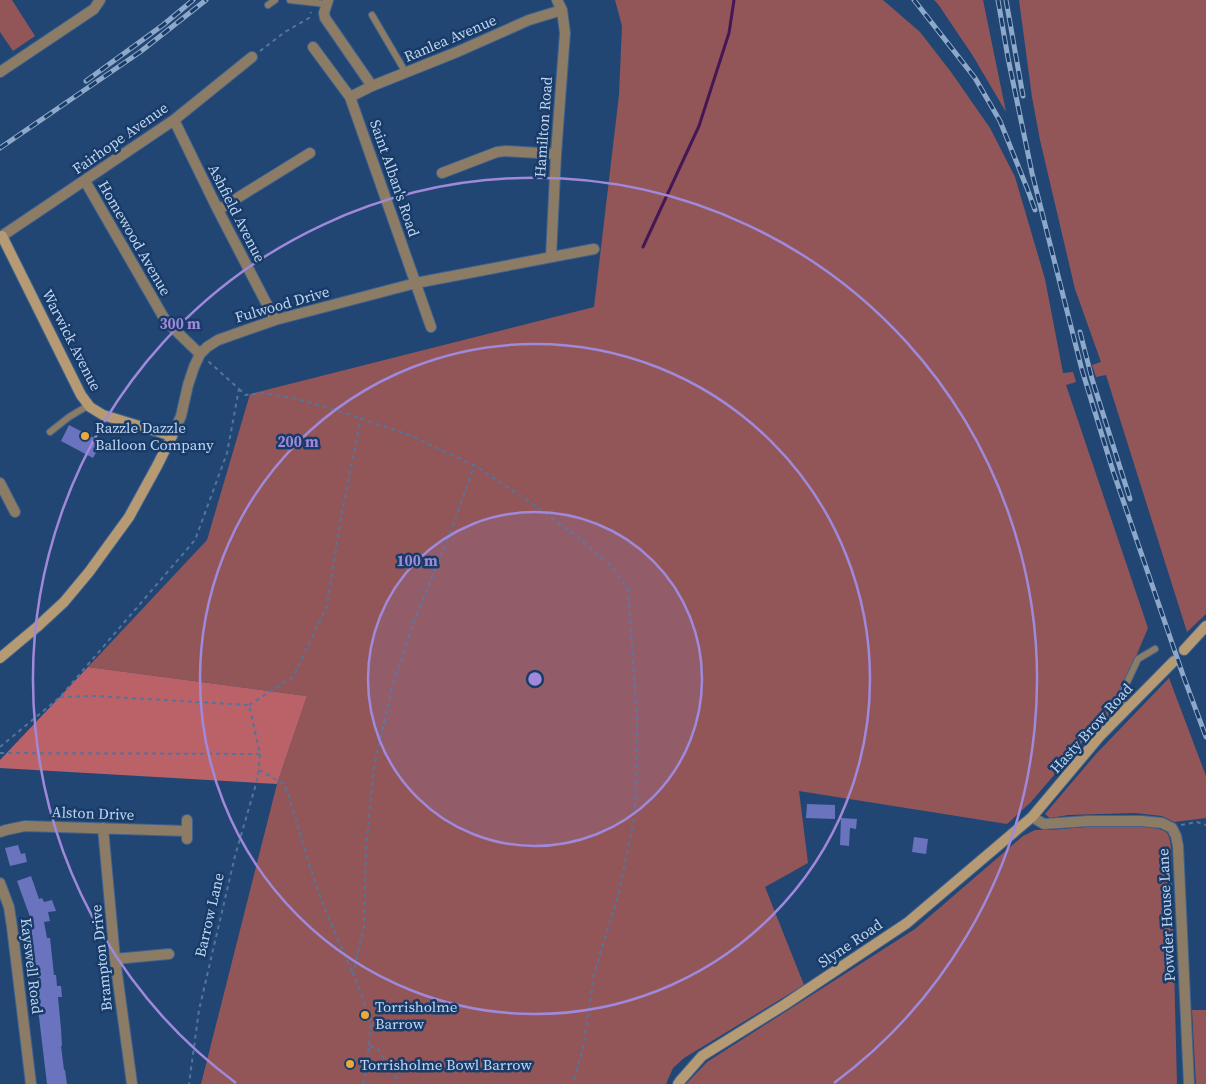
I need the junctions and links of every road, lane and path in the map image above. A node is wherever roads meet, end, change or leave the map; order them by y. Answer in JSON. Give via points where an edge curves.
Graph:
{"nodes":[{"id":1,"x":100,"y":0,"type":"edge"},
{"id":2,"x":275,"y":0,"type":"edge"},
{"id":3,"x":290,"y":0,"type":"edge"},
{"id":4,"x":314,"y":3,"type":"junction"},
{"id":5,"x":268,"y":5,"type":"dead end"},
{"id":6,"x":560,"y":5,"type":"edge"},
{"id":7,"x":326,"y":6,"type":"edge"},
{"id":8,"x":372,"y":15,"type":"dead end"},
{"id":9,"x":313,"y":47,"type":"dead end"},
{"id":10,"x":252,"y":57,"type":"joint"},
{"id":11,"x":0,"y":72,"type":"edge"},
{"id":12,"x":406,"y":72,"type":"junction"},
{"id":13,"x":372,"y":86,"type":"junction"},
{"id":14,"x":350,"y":96,"type":"junction"},
{"id":15,"x":174,"y":120,"type":"junction"},
{"id":16,"x":310,"y":153,"type":"dead end"},
{"id":17,"x":556,"y":154,"type":"junction"},
{"id":18,"x":442,"y":173,"type":"dead end"},
{"id":19,"x":84,"y":181,"type":"junction"},
{"id":20,"x":218,"y":210,"type":"junction"},
{"id":21,"x":1,"y":236,"type":"edge"},
{"id":22,"x":594,"y":249,"type":"dead end"},
{"id":23,"x":551,"y":257,"type":"junction"},
{"id":24,"x":416,"y":283,"type":"junction"},
{"id":25,"x":275,"y":320,"type":"junction"},
{"id":26,"x":431,"y":328,"type":"dead end"},
{"id":27,"x":200,"y":354,"type":"junction"},
{"id":28,"x":239,"y":389,"type":"junction"},
{"id":29,"x":89,"y":405,"type":"junction"},
{"id":30,"x":361,"y":418,"type":"junction"},
{"id":31,"x":50,"y":432,"type":"dead end"},
{"id":32,"x":172,"y":436,"type":"junction"},
{"id":33,"x":474,"y":465,"type":"junction"},
{"id":34,"x":0,"y":483,"type":"edge"},
{"id":35,"x":15,"y":512,"type":"dead end"},
{"id":36,"x":1206,"y":626,"type":"edge"},
{"id":37,"x":1155,"y":649,"type":"dead end"},
{"id":38,"x":1184,"y":650,"type":"dead end"},
{"id":39,"x":0,"y":658,"type":"edge"},
{"id":40,"x":1174,"y":661,"type":"dead end"},
{"id":41,"x":60,"y":696,"type":"junction"},
{"id":42,"x":249,"y":705,"type":"junction"},
{"id":43,"x":1123,"y":713,"type":"junction"},
{"id":44,"x":0,"y":747,"type":"edge"},
{"id":45,"x":0,"y":753,"type":"edge"},
{"id":46,"x":260,"y":754,"type":"junction"},
{"id":47,"x":259,"y":770,"type":"junction"},
{"id":48,"x":1032,"y":817,"type":"junction"},
{"id":49,"x":1206,"y":825,"type":"edge"},
{"id":50,"x":103,"y":828,"type":"junction"},
{"id":51,"x":1172,"y":828,"type":"junction"},
{"id":52,"x":187,"y":830,"type":"dead end"},
{"id":53,"x":0,"y":832,"type":"edge"},
{"id":54,"x":0,"y":883,"type":"edge"},
{"id":55,"x":169,"y":954,"type":"dead end"},
{"id":56,"x":115,"y":960,"type":"junction"},
{"id":57,"x":353,"y":974,"type":"junction"},
{"id":58,"x":369,"y":1046,"type":"junction"},
{"id":59,"x":31,"y":1084,"type":"edge"},
{"id":60,"x":132,"y":1084,"type":"edge"},
{"id":61,"x":189,"y":1084,"type":"edge"},
{"id":62,"x":363,"y":1084,"type":"edge"},
{"id":63,"x":400,"y":1084,"type":"edge"},
{"id":64,"x":573,"y":1084,"type":"edge"},
{"id":65,"x":678,"y":1084,"type":"edge"},
{"id":66,"x":1189,"y":1084,"type":"edge"}],
"edges":[{"from":1,"to":11,"type":"street","via":[[86,15]]},
{"from":2,"to":5,"type":"lane"},
{"from":3,"to":4,"type":"lane"},
{"from":4,"to":7,"type":"lane"},
{"from":4,"to":10,"type":"path","via":[[309,18]]},
{"from":6,"to":12,"type":"street","name":"Ranlea Avenue"},
{"from":6,"to":17,"type":"street","name":"Hamilton Road","via":[[565,33]]},
{"from":7,"to":13,"type":"street","via":[[326,18]]},
{"from":8,"to":12,"type":"lane"},
{"from":9,"to":14,"type":"street","name":"Saint Alban's Road"},
{"from":10,"to":15,"type":"street","name":"Fairhope Avenue"},
{"from":12,"to":13,"type":"street","name":"Ranlea Avenue"},
{"from":13,"to":14,"type":"street","name":"Ranlea Avenue"},
{"from":14,"to":24,"type":"street","name":"Saint Alban's Road"},
{"from":15,"to":19,"type":"street","name":"Fairhope Avenue"},
{"from":15,"to":20,"type":"street","name":"Ashfield Avenue"},
{"from":16,"to":20,"type":"street"},
{"from":17,"to":18,"type":"street","via":[[497,152]]},
{"from":17,"to":23,"type":"street","name":"Hamilton Road"},
{"from":19,"to":21,"type":"street","name":"Fairhope Avenue"},
{"from":19,"to":27,"type":"street","name":"Homewood Avenue","via":[[164,318]]},
{"from":20,"to":25,"type":"street","name":"Ashfield Avenue"},
{"from":21,"to":29,"type":"street","name":"Warwick Avenue"},
{"from":22,"to":23,"type":"street","name":"Fulwood Drive"},
{"from":23,"to":24,"type":"street","name":"Fulwood Drive"},
{"from":24,"to":25,"type":"street","name":"Fulwood Drive"},
{"from":24,"to":26,"type":"street","name":"Saint Alban's Road"},
{"from":25,"to":27,"type":"street","name":"Fulwood Drive","via":[[218,340]]},
{"from":27,"to":28,"type":"path"},
{"from":27,"to":32,"type":"street"},
{"from":28,"to":30,"type":"path","via":[[245,395],[263,393],[298,399]]},
{"from":28,"to":41,"type":"path","via":[[228,453],[195,540]]},
{"from":29,"to":31,"type":"lane"},
{"from":29,"to":32,"type":"street","name":"Warwick Avenue","via":[[103,415]]},
{"from":30,"to":33,"type":"path","via":[[409,435]]},
{"from":30,"to":42,"type":"path","via":[[327,606],[293,677]]},
{"from":32,"to":39,"type":"street","via":[[129,517],[89,572],[64,602]]},
{"from":33,"to":57,"type":"path","via":[[392,688],[374,768],[366,848],[364,926]]},
{"from":33,"to":64,"type":"path","via":[[575,535],[612,566],[628,590],[638,720],[635,815],[618,892],[594,974],[583,1048]]},
{"from":34,"to":35,"type":"street"},
{"from":36,"to":38,"type":"street"},
{"from":37,"to":43,"type":"lane","via":[[1138,660],[1123,691]]},
{"from":40,"to":43,"type":"street","name":"Hasty Brow Road"},
{"from":41,"to":42,"type":"path"},
{"from":41,"to":44,"type":"path"},
{"from":42,"to":46,"type":"path","name":"Barrow Lane"},
{"from":43,"to":48,"type":"street","name":"Hasty Brow Road"},
{"from":45,"to":46,"type":"path"},
{"from":46,"to":47,"type":"path","name":"Barrow Lane"},
{"from":47,"to":57,"type":"path","via":[[284,784],[318,891]]},
{"from":47,"to":61,"type":"path","name":"Barrow Lane","via":[[199,1010]]},
{"from":48,"to":51,"type":"street","name":"Powder House Lane","via":[[1044,824],[1141,821],[1162,823]]},
{"from":48,"to":65,"type":"street","name":"Slyne Road","via":[[907,923],[784,1006],[702,1056]]},
{"from":49,"to":51,"type":"path","via":[[1197,822]]},
{"from":50,"to":52,"type":"street","name":"Alston Drive"},
{"from":50,"to":53,"type":"street","name":"Alston Drive","via":[[25,826]]},
{"from":50,"to":56,"type":"street","name":"Brampton Drive"},
{"from":51,"to":66,"type":"street","name":"Powder House Lane","via":[[1178,846]]},
{"from":54,"to":59,"type":"street","name":"Kayswell Road","via":[[12,927]]},
{"from":55,"to":56,"type":"street"},
{"from":56,"to":60,"type":"street","name":"Brampton Drive"},
{"from":57,"to":58,"type":"path","via":[[371,1022]]},
{"from":58,"to":62,"type":"path"},
{"from":58,"to":63,"type":"path","via":[[378,1049]]}]}
